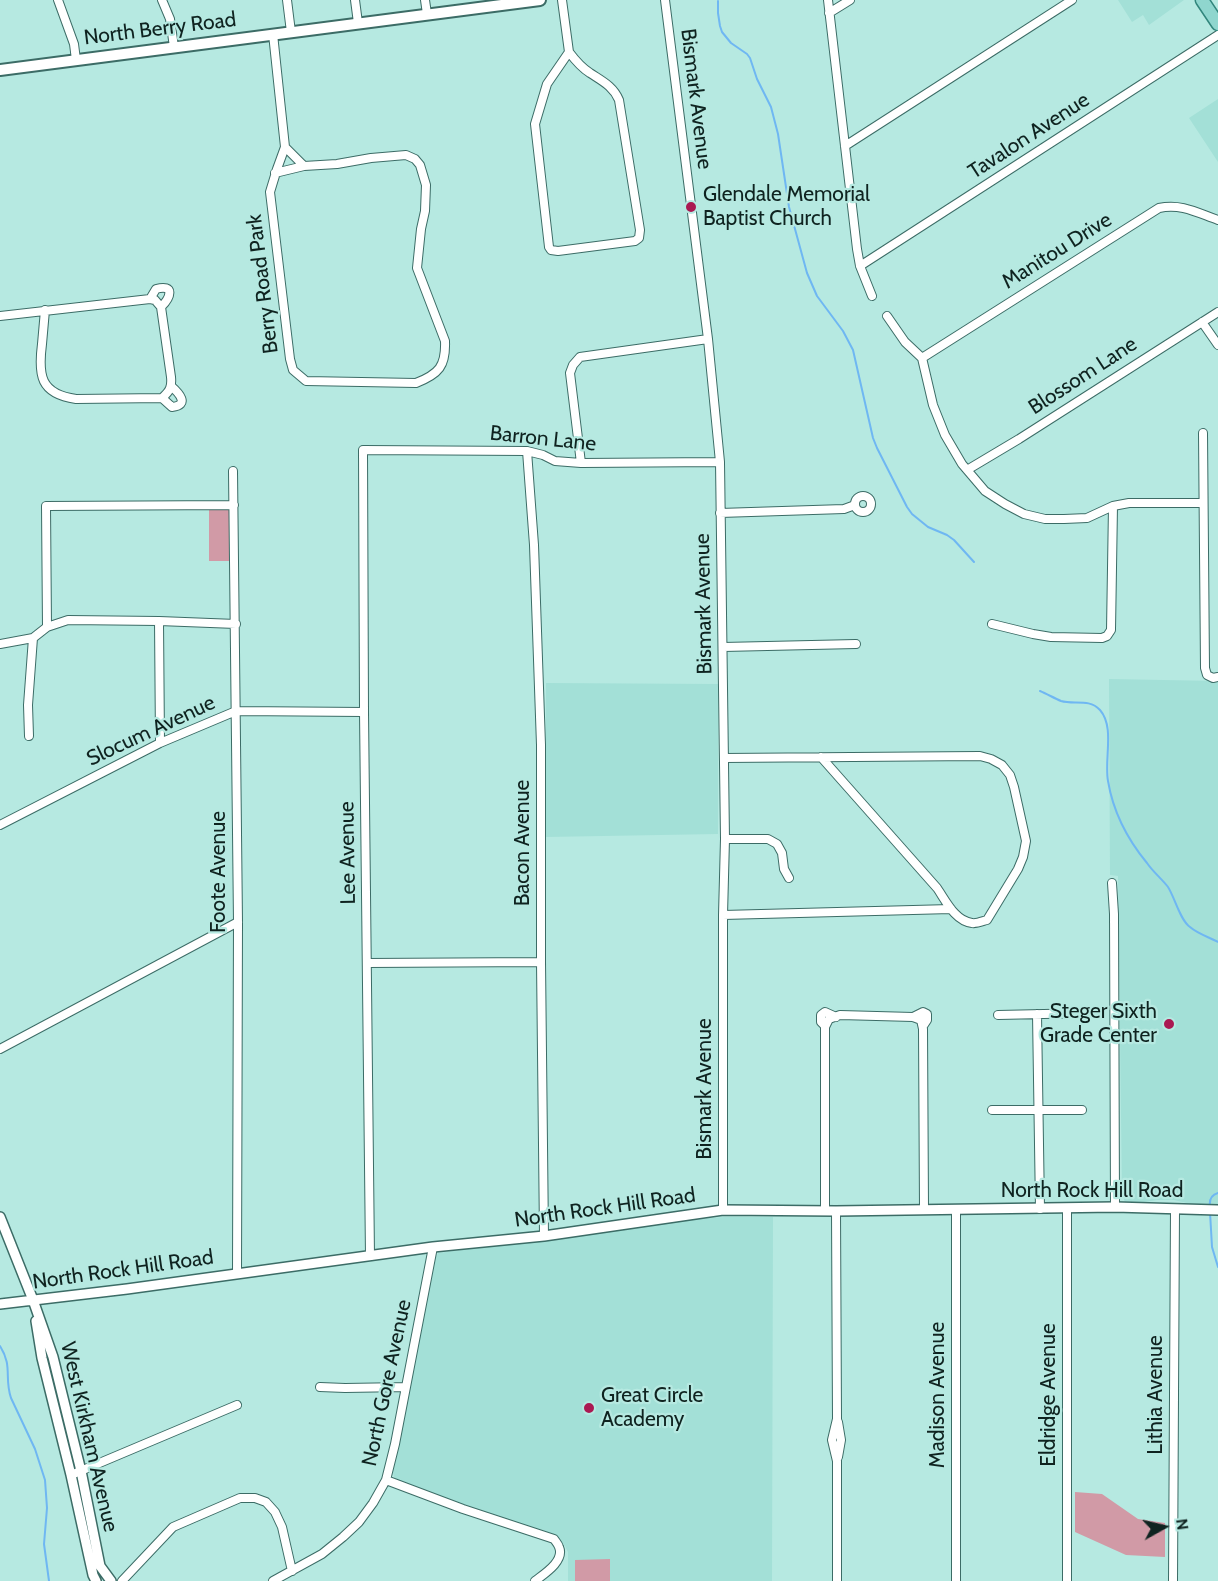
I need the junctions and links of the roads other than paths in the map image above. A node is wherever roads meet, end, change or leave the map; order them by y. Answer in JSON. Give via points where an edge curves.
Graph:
{"nodes":[{"id":1,"x":58,"y":0,"type":"edge"},
{"id":2,"x":162,"y":0,"type":"edge"},
{"id":3,"x":287,"y":0,"type":"edge"},
{"id":4,"x":355,"y":0,"type":"edge"},
{"id":5,"x":425,"y":0,"type":"edge"},
{"id":6,"x":540,"y":0,"type":"edge"},
{"id":7,"x":562,"y":0,"type":"edge"},
{"id":8,"x":665,"y":0,"type":"edge"},
{"id":9,"x":828,"y":0,"type":"edge"},
{"id":10,"x":850,"y":0,"type":"edge"},
{"id":11,"x":1072,"y":0,"type":"edge"},
{"id":12,"x":1202,"y":0,"type":"edge"},
{"id":13,"x":829,"y":13,"type":"junction"},
{"id":14,"x":427,"y":14,"type":"junction"},
{"id":15,"x":358,"y":23,"type":"junction"},
{"id":16,"x":1218,"y":24,"type":"edge"},
{"id":17,"x":291,"y":32,"type":"junction"},
{"id":18,"x":273,"y":34,"type":"junction"},
{"id":19,"x":1218,"y":35,"type":"edge"},
{"id":20,"x":174,"y":47,"type":"junction"},
{"id":21,"x":569,"y":52,"type":"junction"},
{"id":22,"x":76,"y":60,"type":"junction"},
{"id":23,"x":0,"y":70,"type":"edge"},
{"id":24,"x":845,"y":146,"type":"junction"},
{"id":25,"x":285,"y":147,"type":"junction"},
{"id":26,"x":304,"y":166,"type":"junction"},
{"id":27,"x":275,"y":173,"type":"junction"},
{"id":28,"x":1218,"y":219,"type":"edge"},
{"id":29,"x":860,"y":266,"type":"junction"},
{"id":30,"x":872,"y":296,"type":"dead end"},
{"id":31,"x":45,"y":310,"type":"junction"},
{"id":32,"x":1218,"y":312,"type":"edge"},
{"id":33,"x":0,"y":316,"type":"edge"},
{"id":34,"x":887,"y":316,"type":"dead end"},
{"id":35,"x":1202,"y":322,"type":"junction"},
{"id":36,"x":708,"y":339,"type":"junction"},
{"id":37,"x":1218,"y":345,"type":"edge"},
{"id":38,"x":922,"y":358,"type":"junction"},
{"id":39,"x":171,"y":386,"type":"junction"},
{"id":40,"x":162,"y":398,"type":"junction"},
{"id":41,"x":1203,"y":433,"type":"dead end"},
{"id":42,"x":363,"y":450,"type":"joint"},
{"id":43,"x":527,"y":451,"type":"junction"},
{"id":44,"x":720,"y":462,"type":"junction"},
{"id":45,"x":581,"y":463,"type":"junction"},
{"id":46,"x":967,"y":470,"type":"junction"},
{"id":47,"x":233,"y":471,"type":"dead end"},
{"id":48,"x":1203,"y":503,"type":"junction"},
{"id":49,"x":234,"y":505,"type":"junction"},
{"id":50,"x":855,"y":506,"type":"dead end"},
{"id":51,"x":1113,"y":506,"type":"junction"},
{"id":52,"x":720,"y":513,"type":"junction"},
{"id":53,"x":159,"y":621,"type":"junction"},
{"id":54,"x":236,"y":624,"type":"junction"},
{"id":55,"x":992,"y":624,"type":"dead end"},
{"id":56,"x":46,"y":627,"type":"junction"},
{"id":57,"x":33,"y":638,"type":"junction"},
{"id":58,"x":0,"y":644,"type":"edge"},
{"id":59,"x":856,"y":644,"type":"dead end"},
{"id":60,"x":723,"y":646,"type":"junction"},
{"id":61,"x":1218,"y":677,"type":"edge"},
{"id":62,"x":236,"y":711,"type":"junction"},
{"id":63,"x":364,"y":712,"type":"junction"},
{"id":64,"x":29,"y":736,"type":"dead end"},
{"id":65,"x":160,"y":743,"type":"junction"},
{"id":66,"x":821,"y":757,"type":"junction"},
{"id":67,"x":724,"y":758,"type":"junction"},
{"id":68,"x":0,"y":825,"type":"edge"},
{"id":69,"x":725,"y":839,"type":"junction"},
{"id":70,"x":789,"y":878,"type":"dead end"},
{"id":71,"x":1112,"y":883,"type":"dead end"},
{"id":72,"x":951,"y":909,"type":"junction"},
{"id":73,"x":723,"y":915,"type":"junction"},
{"id":74,"x":238,"y":922,"type":"junction"},
{"id":75,"x":541,"y":962,"type":"junction"},
{"id":76,"x":367,"y":963,"type":"junction"},
{"id":77,"x":1089,"y":1013,"type":"dead end"},
{"id":78,"x":1037,"y":1014,"type":"junction"},
{"id":79,"x":998,"y":1015,"type":"dead end"},
{"id":80,"x":0,"y":1049,"type":"edge"},
{"id":81,"x":993,"y":1110,"type":"dead end"},
{"id":82,"x":1039,"y":1110,"type":"junction"},
{"id":83,"x":1082,"y":1110,"type":"dead end"},
{"id":84,"x":1115,"y":1208,"type":"junction"},
{"id":85,"x":924,"y":1209,"type":"junction"},
{"id":86,"x":1040,"y":1209,"type":"junction"},
{"id":87,"x":1067,"y":1209,"type":"junction"},
{"id":88,"x":1175,"y":1209,"type":"junction"},
{"id":89,"x":723,"y":1210,"type":"junction"},
{"id":90,"x":825,"y":1210,"type":"junction"},
{"id":91,"x":956,"y":1210,"type":"junction"},
{"id":92,"x":1218,"y":1210,"type":"edge"},
{"id":93,"x":836,"y":1211,"type":"junction"},
{"id":94,"x":0,"y":1217,"type":"edge"},
{"id":95,"x":544,"y":1236,"type":"junction"},
{"id":96,"x":433,"y":1247,"type":"junction"},
{"id":97,"x":370,"y":1256,"type":"junction"},
{"id":98,"x":237,"y":1273,"type":"junction"},
{"id":99,"x":33,"y":1300,"type":"junction"},
{"id":100,"x":0,"y":1304,"type":"edge"},
{"id":101,"x":320,"y":1386,"type":"dead end"},
{"id":102,"x":405,"y":1387,"type":"junction"},
{"id":103,"x":237,"y":1405,"type":"dead end"},
{"id":104,"x":81,"y":1471,"type":"junction"},
{"id":105,"x":71,"y":1475,"type":"junction"},
{"id":106,"x":386,"y":1480,"type":"junction"},
{"id":107,"x":292,"y":1571,"type":"junction"},
{"id":108,"x":94,"y":1579,"type":"edge"},
{"id":109,"x":111,"y":1581,"type":"edge"},
{"id":110,"x":122,"y":1581,"type":"edge"},
{"id":111,"x":273,"y":1581,"type":"edge"},
{"id":112,"x":535,"y":1581,"type":"edge"},
{"id":113,"x":837,"y":1581,"type":"edge"},
{"id":114,"x":956,"y":1581,"type":"edge"},
{"id":115,"x":1067,"y":1581,"type":"edge"},
{"id":116,"x":1173,"y":1581,"type":"edge"}],
"edges":[{"from":1,"to":22,"type":"street"},
{"from":2,"to":20,"type":"street","via":[[170,19]]},
{"from":3,"to":17,"type":"street"},
{"from":4,"to":15,"type":"street"},
{"from":5,"to":14,"type":"street"},
{"from":6,"to":14,"type":"main road","name":"North Berry Road"},
{"from":7,"to":21,"type":"street"},
{"from":8,"to":36,"type":"street","name":"Bismark Avenue"},
{"from":9,"to":13,"type":"street"},
{"from":10,"to":13,"type":"street"},
{"from":11,"to":24,"type":"street"},
{"from":12,"to":16,"type":"main road"},
{"from":13,"to":24,"type":"street"},
{"from":14,"to":15,"type":"main road","name":"North Berry Road"},
{"from":15,"to":17,"type":"main road","name":"North Berry Road"},
{"from":17,"to":18,"type":"main road","name":"North Berry Road"},
{"from":18,"to":20,"type":"main road","name":"North Berry Road"},
{"from":18,"to":25,"type":"street","name":"Berry Road Park"},
{"from":19,"to":29,"type":"street","name":"Tavalon Avenue"},
{"from":20,"to":22,"type":"main road","name":"North Berry Road"},
{"from":21,"to":21,"type":"street","via":[[547,84],[535,124],[549,247],[558,251],[636,241],[640,230],[619,100],[605,82],[581,66]]},
{"from":22,"to":23,"type":"main road","name":"North Berry Road"},
{"from":24,"to":29,"type":"street"},
{"from":25,"to":26,"type":"street"},
{"from":25,"to":27,"type":"street","name":"Berry Road Park"},
{"from":26,"to":27,"type":"street","name":"Berry Road Park"},
{"from":26,"to":27,"type":"street","name":"Berry Road Park","via":[[406,155],[420,165],[426,185],[417,268],[446,341],[444,361],[429,378],[416,383],[306,381],[293,370],[270,192]]},
{"from":28,"to":38,"type":"street","name":"Manitou Drive","via":[[1179,206],[1159,208]]},
{"from":29,"to":30,"type":"street"},
{"from":31,"to":33,"type":"street"},
{"from":31,"to":39,"type":"street","via":[[155,302]]},
{"from":31,"to":40,"type":"street","via":[[39,366],[41,376],[54,392],[76,399]]},
{"from":32,"to":35,"type":"street","name":"Blossom Lane"},
{"from":34,"to":38,"type":"street"},
{"from":35,"to":37,"type":"street"},
{"from":35,"to":46,"type":"street","name":"Blossom Lane"},
{"from":36,"to":44,"type":"street","name":"Bismark Avenue"},
{"from":36,"to":45,"type":"street","via":[[580,357],[570,373]]},
{"from":38,"to":46,"type":"street","via":[[945,435]]},
{"from":39,"to":40,"type":"street"},
{"from":39,"to":40,"type":"street","via":[[181,395],[180,403],[172,407]]},
{"from":41,"to":48,"type":"street"},
{"from":42,"to":43,"type":"street","name":"Barron Lane"},
{"from":42,"to":63,"type":"street","name":"Lee Avenue"},
{"from":43,"to":45,"type":"street","name":"Barron Lane","via":[[555,461]]},
{"from":43,"to":75,"type":"street","name":"Bacon Avenue","via":[[541,745]]},
{"from":44,"to":45,"type":"street","name":"Barron Lane"},
{"from":44,"to":52,"type":"street","name":"Bismark Avenue"},
{"from":46,"to":51,"type":"street","via":[[986,491],[1024,514],[1045,519],[1087,518]]},
{"from":47,"to":49,"type":"street","name":"Foote Avenue"},
{"from":48,"to":51,"type":"street","via":[[1138,502]]},
{"from":48,"to":61,"type":"street","via":[[1205,668],[1207,675]]},
{"from":49,"to":54,"type":"street","name":"Foote Avenue"},
{"from":49,"to":56,"type":"street","via":[[46,506]]},
{"from":50,"to":52,"type":"street"},
{"from":51,"to":55,"type":"street","via":[[1112,630],[1107,636],[1051,636]]},
{"from":52,"to":60,"type":"street","name":"Bismark Avenue"},
{"from":53,"to":54,"type":"street"},
{"from":53,"to":56,"type":"street","via":[[68,620]]},
{"from":53,"to":65,"type":"street"},
{"from":54,"to":62,"type":"street","name":"Foote Avenue"},
{"from":56,"to":57,"type":"street"},
{"from":57,"to":58,"type":"street"},
{"from":57,"to":64,"type":"street"},
{"from":59,"to":60,"type":"street"},
{"from":60,"to":67,"type":"street","name":"Bismark Avenue"},
{"from":62,"to":63,"type":"street","name":"Slocum Avenue"},
{"from":62,"to":65,"type":"street","name":"Slocum Avenue"},
{"from":62,"to":74,"type":"street","name":"Foote Avenue"},
{"from":63,"to":76,"type":"street","name":"Lee Avenue"},
{"from":65,"to":68,"type":"street","name":"Slocum Avenue"},
{"from":66,"to":67,"type":"street"},
{"from":66,"to":72,"type":"street","via":[[937,888]]},
{"from":66,"to":72,"type":"street","via":[[980,756],[1002,765],[1014,787],[1026,841],[1023,857],[987,920],[973,924]]},
{"from":67,"to":69,"type":"street","name":"Bismark Avenue"},
{"from":69,"to":70,"type":"street","via":[[768,839],[777,844]]},
{"from":69,"to":73,"type":"street","name":"Bismark Avenue"},
{"from":71,"to":84,"type":"street"},
{"from":72,"to":73,"type":"street"},
{"from":73,"to":89,"type":"street","name":"Bismark Avenue"},
{"from":74,"to":80,"type":"street"},
{"from":74,"to":98,"type":"street","name":"Foote Avenue"},
{"from":75,"to":76,"type":"street"},
{"from":75,"to":95,"type":"street","name":"Bacon Avenue"},
{"from":76,"to":97,"type":"street","name":"Lee Avenue"},
{"from":77,"to":78,"type":"street"},
{"from":78,"to":79,"type":"street"},
{"from":78,"to":82,"type":"street"},
{"from":81,"to":82,"type":"street"},
{"from":82,"to":83,"type":"street"},
{"from":82,"to":86,"type":"street"},
{"from":84,"to":87,"type":"street","name":"North Rock Hill Road"},
{"from":84,"to":88,"type":"street","name":"North Rock Hill Road"},
{"from":85,"to":90,"type":"street","via":[[919,1021],[840,1015],[830,1021]]},
{"from":85,"to":91,"type":"street","name":"North Rock Hill Road"},
{"from":85,"to":93,"type":"street","name":"North Rock Hill Road"},
{"from":86,"to":87,"type":"street","name":"North Rock Hill Road"},
{"from":86,"to":91,"type":"street","name":"North Rock Hill Road"},
{"from":87,"to":115,"type":"street","name":"Eldridge Avenue"},
{"from":88,"to":92,"type":"street","name":"North Rock Hill Road"},
{"from":88,"to":116,"type":"street","name":"Lithia Avenue"},
{"from":89,"to":90,"type":"street","name":"North Rock Hill Road"},
{"from":89,"to":95,"type":"street","name":"North Rock Hill Road"},
{"from":90,"to":93,"type":"street","name":"North Rock Hill Road"},
{"from":91,"to":114,"type":"street","name":"Madison Avenue"},
{"from":93,"to":113,"type":"street","via":[[837,1419],[841,1440],[837,1461]]},
{"from":94,"to":99,"type":"street","name":"West Kirkham Avenue"},
{"from":95,"to":96,"type":"street","name":"North Rock Hill Road"},
{"from":96,"to":97,"type":"street","name":"North Rock Hill Road"},
{"from":96,"to":102,"type":"street","name":"North Gore Avenue"},
{"from":97,"to":98,"type":"street","name":"North Rock Hill Road"},
{"from":98,"to":99,"type":"street","name":"North Rock Hill Road"},
{"from":99,"to":100,"type":"street","name":"North Rock Hill Road"},
{"from":99,"to":104,"type":"street","name":"West Kirkham Avenue","via":[[53,1357]]},
{"from":99,"to":105,"type":"street","name":"West Kirkham Avenue","via":[[42,1359]]},
{"from":101,"to":102,"type":"street"},
{"from":102,"to":106,"type":"street","name":"North Gore Avenue"},
{"from":103,"to":104,"type":"street"},
{"from":104,"to":105,"type":"street"},
{"from":104,"to":109,"type":"street","name":"West Kirkham Avenue","via":[[100,1566]]},
{"from":105,"to":108,"type":"street","name":"West Kirkham Avenue"},
{"from":106,"to":107,"type":"street","name":"North Gore Avenue","via":[[359,1522],[322,1554]]},
{"from":106,"to":112,"type":"street","via":[[554,1539],[560,1556]]},
{"from":107,"to":110,"type":"street","via":[[275,1512],[266,1502],[240,1498],[174,1527]]},
{"from":107,"to":111,"type":"street","name":"North Gore Avenue"}]}
